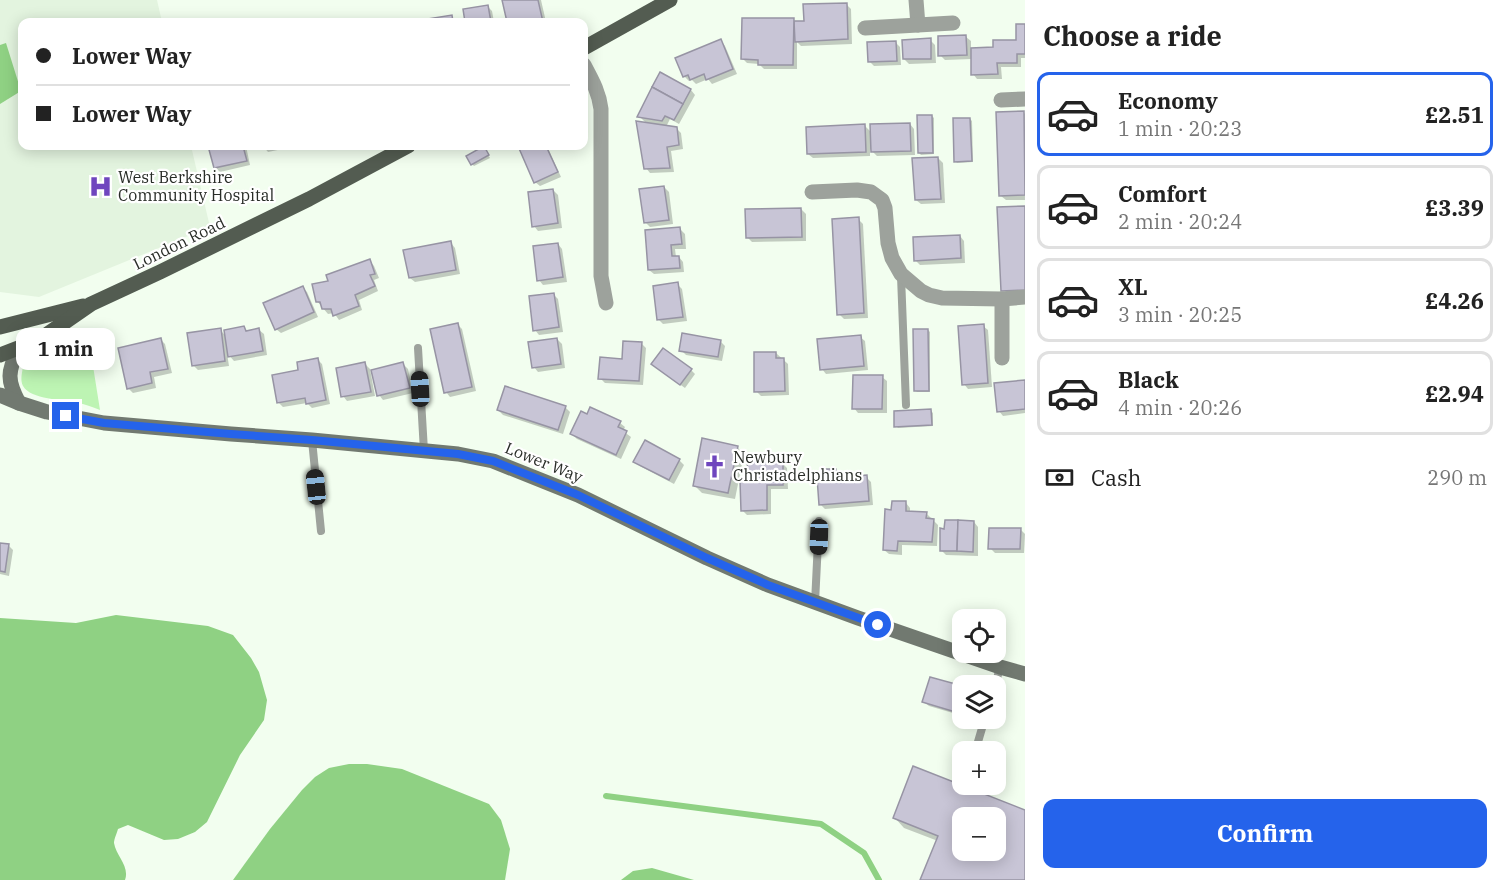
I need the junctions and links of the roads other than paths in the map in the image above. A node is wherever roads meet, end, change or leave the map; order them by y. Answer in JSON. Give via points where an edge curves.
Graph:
{"nodes":[{"id":1,"x":670,"y":0,"type":"edge"},
{"id":2,"x":916,"y":0,"type":"edge"},
{"id":3,"x":953,"y":23,"type":"dead end"},
{"id":4,"x":918,"y":25,"type":"junction"},
{"id":5,"x":865,"y":28,"type":"dead end"},
{"id":6,"x":588,"y":46,"type":"edge"},
{"id":7,"x":588,"y":72,"type":"edge"},
{"id":8,"x":1025,"y":99,"type":"edge"},
{"id":9,"x":1001,"y":100,"type":"dead end"},
{"id":10,"x":401,"y":150,"type":"edge"},
{"id":11,"x":812,"y":192,"type":"dead end"},
{"id":12,"x":901,"y":274,"type":"junction"},
{"id":13,"x":1025,"y":297,"type":"edge"},
{"id":14,"x":1002,"y":299,"type":"junction"},
{"id":15,"x":606,"y":303,"type":"dead end"},
{"id":16,"x":91,"y":304,"type":"junction"},
{"id":17,"x":0,"y":320,"type":"edge"},
{"id":18,"x":16,"y":323,"type":"junction"},
{"id":19,"x":0,"y":327,"type":"edge"},
{"id":20,"x":418,"y":348,"type":"dead end"},
{"id":21,"x":19,"y":349,"type":"junction"},
{"id":22,"x":0,"y":355,"type":"edge"},
{"id":23,"x":1002,"y":358,"type":"dead end"},
{"id":24,"x":0,"y":395,"type":"edge"},
{"id":25,"x":0,"y":404,"type":"edge"},
{"id":26,"x":19,"y":404,"type":"junction"},
{"id":27,"x":906,"y":405,"type":"dead end"},
{"id":28,"x":312,"y":440,"type":"junction"},
{"id":29,"x":424,"y":451,"type":"junction"},
{"id":30,"x":819,"y":521,"type":"dead end"},
{"id":31,"x":321,"y":531,"type":"dead end"},
{"id":32,"x":815,"y":603,"type":"junction"},
{"id":33,"x":1000,"y":667,"type":"junction"},
{"id":34,"x":1025,"y":674,"type":"edge"},
{"id":35,"x":998,"y":675,"type":"edge"}],
"edges":[{"from":1,"to":6,"type":"main road"},
{"from":2,"to":4,"type":"street"},
{"from":3,"to":4,"type":"street"},
{"from":4,"to":5,"type":"street"},
{"from":7,"to":15,"type":"street","via":[[601,109],[601,276]]},
{"from":8,"to":9,"type":"street"},
{"from":10,"to":16,"type":"main road","name":"London Road","via":[[309,199]]},
{"from":11,"to":12,"type":"street","via":[[857,190],[871,192],[882,200],[888,243]]},
{"from":12,"to":14,"type":"street","via":[[929,295]]},
{"from":12,"to":27,"type":"lane"},
{"from":13,"to":14,"type":"street"},
{"from":14,"to":23,"type":"street"},
{"from":16,"to":18,"type":"main road","name":"London Road"},
{"from":16,"to":21,"type":"main road","name":"London Road"},
{"from":17,"to":18,"type":"street"},
{"from":18,"to":19,"type":"main road","name":"London Road"},
{"from":20,"to":29,"type":"lane"},
{"from":21,"to":22,"type":"main road","name":"London Road"},
{"from":21,"to":26,"type":"street","via":[[9,375]]},
{"from":24,"to":26,"type":"street","name":"Lower Way"},
{"from":25,"to":26,"type":"street","name":"Lower Way"},
{"from":26,"to":28,"type":"street","name":"Lower Way","via":[[104,423]]},
{"from":28,"to":29,"type":"street","name":"Lower Way"},
{"from":28,"to":31,"type":"lane"},
{"from":29,"to":32,"type":"street","name":"Lower Way","via":[[493,461],[578,495],[707,558]]},
{"from":30,"to":32,"type":"lane"},
{"from":32,"to":33,"type":"street","name":"Lower Way"},
{"from":33,"to":34,"type":"street","name":"Lower Way"},
{"from":33,"to":35,"type":"lane"}]}
